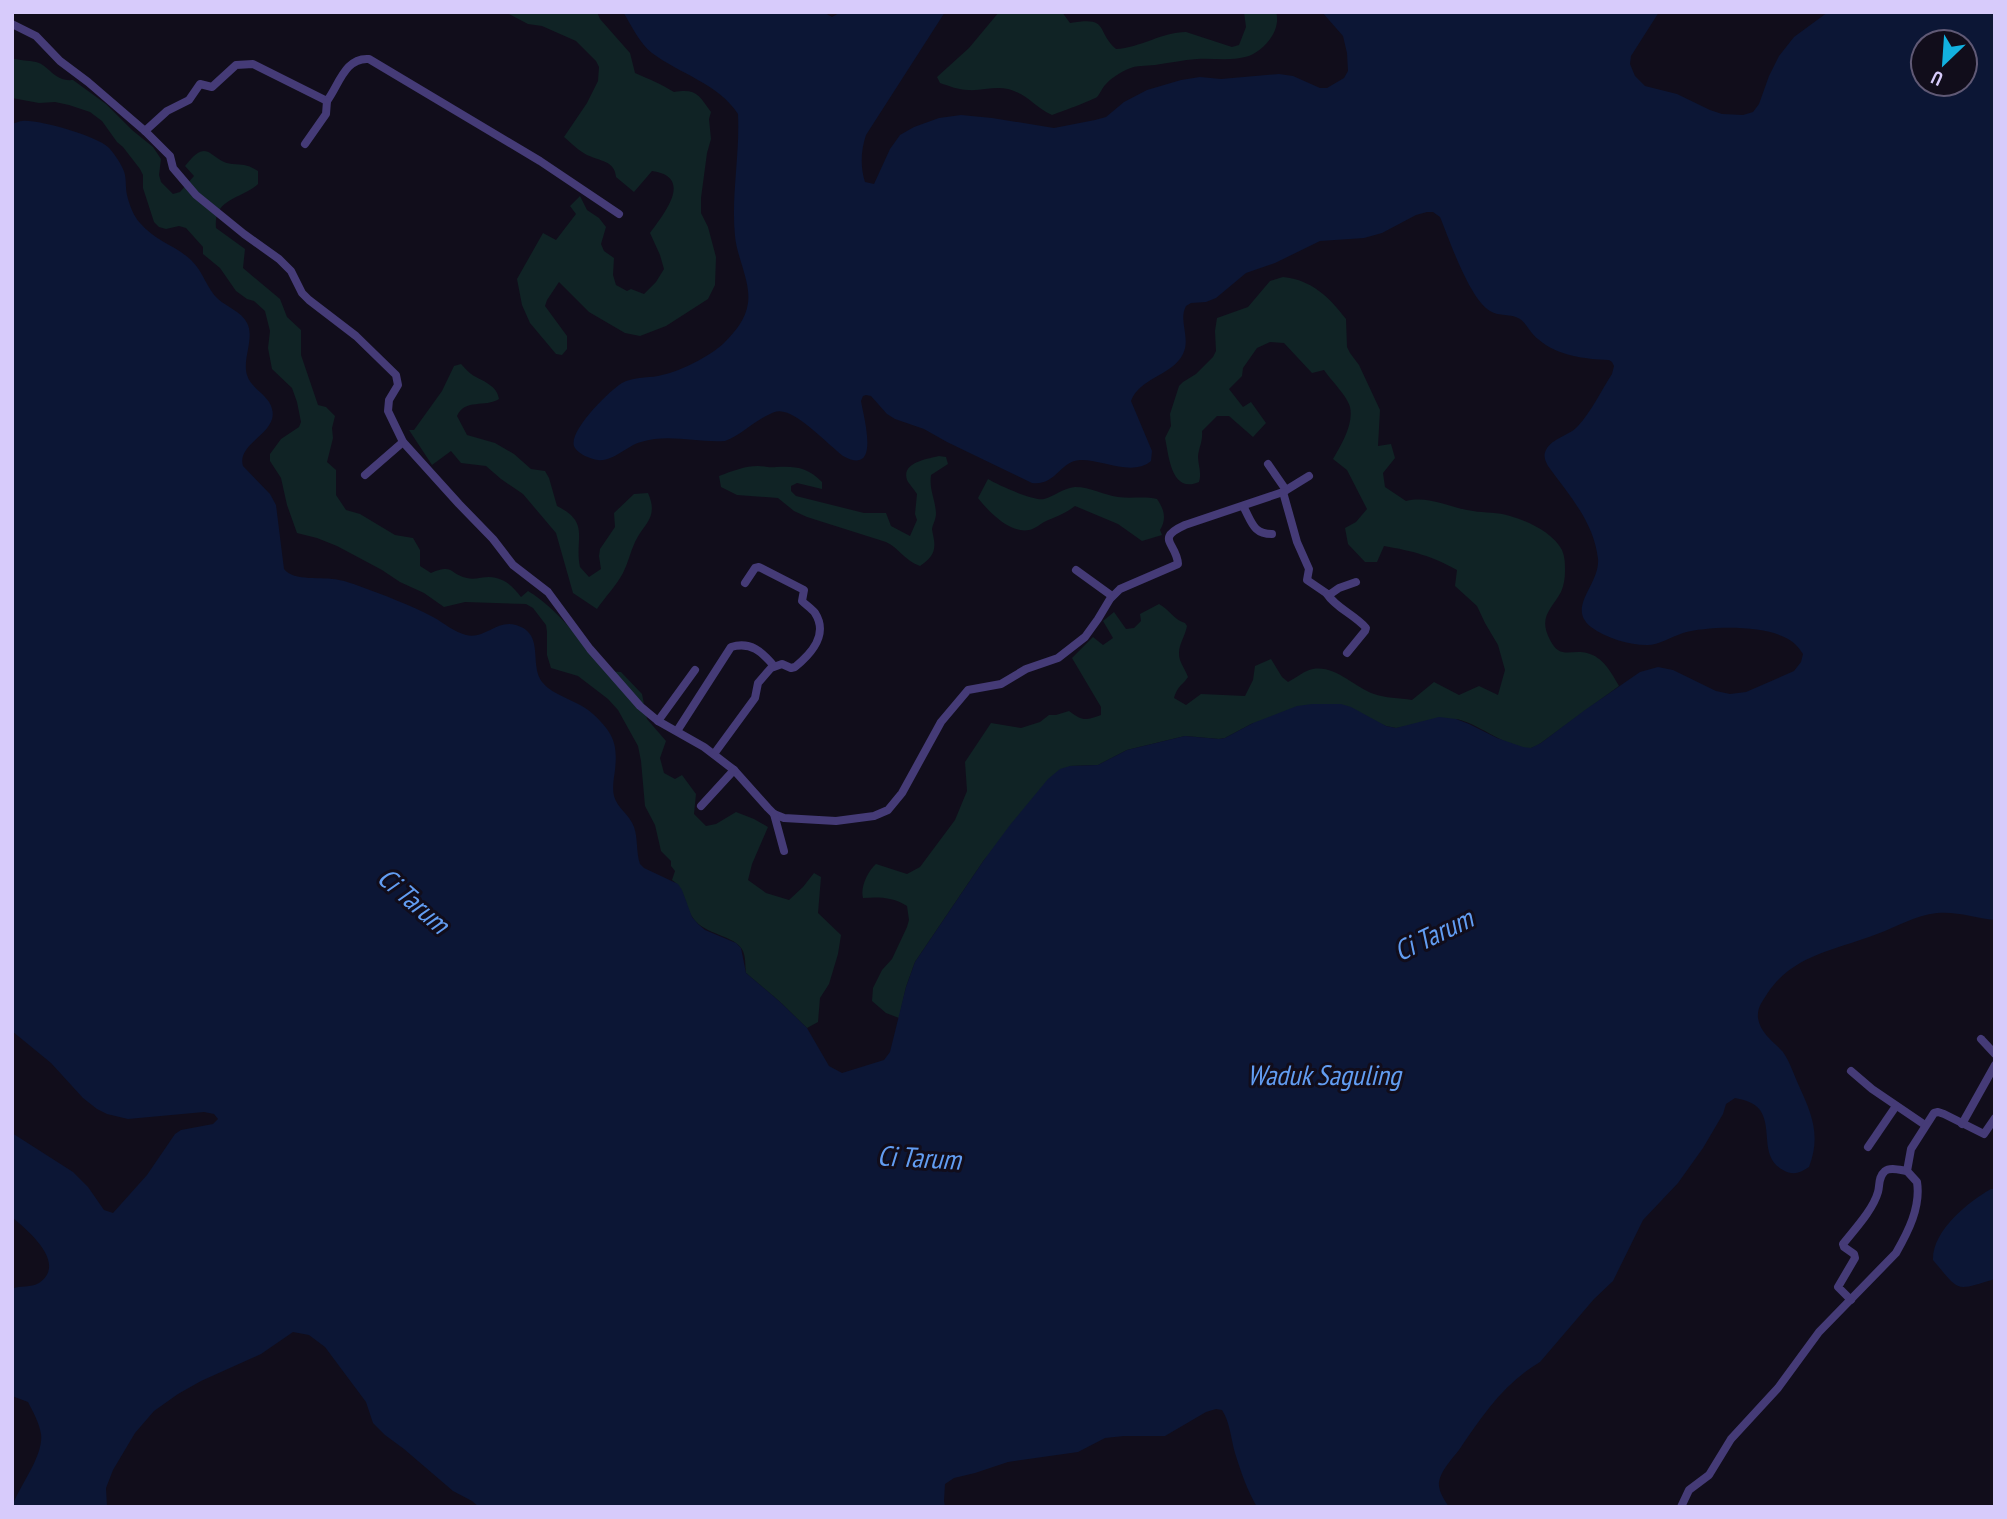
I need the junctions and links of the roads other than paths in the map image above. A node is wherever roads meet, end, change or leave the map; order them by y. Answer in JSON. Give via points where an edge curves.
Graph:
{"nodes":[{"id":1,"x":12,"y":24,"type":"edge"},
{"id":2,"x":327,"y":101,"type":"junction"},
{"id":3,"x":145,"y":131,"type":"junction"},
{"id":4,"x":306,"y":144,"type":"dead end"},
{"id":5,"x":620,"y":214,"type":"dead end"},
{"id":6,"x":403,"y":442,"type":"junction"},
{"id":7,"x":1268,"y":464,"type":"dead end"},
{"id":8,"x":365,"y":475,"type":"dead end"},
{"id":9,"x":1308,"y":476,"type":"dead end"},
{"id":10,"x":1284,"y":491,"type":"junction"},
{"id":11,"x":1243,"y":506,"type":"junction"},
{"id":12,"x":1272,"y":534,"type":"dead end"},
{"id":13,"x":1076,"y":570,"type":"dead end"},
{"id":14,"x":1356,"y":582,"type":"dead end"},
{"id":15,"x":746,"y":583,"type":"dead end"},
{"id":16,"x":1327,"y":594,"type":"junction"},
{"id":17,"x":1112,"y":597,"type":"junction"},
{"id":18,"x":1348,"y":653,"type":"dead end"},
{"id":19,"x":775,"y":666,"type":"junction"},
{"id":20,"x":695,"y":670,"type":"dead end"},
{"id":21,"x":659,"y":721,"type":"junction"},
{"id":22,"x":677,"y":732,"type":"junction"},
{"id":23,"x":714,"y":754,"type":"junction"},
{"id":24,"x":734,"y":770,"type":"junction"},
{"id":25,"x":701,"y":806,"type":"dead end"},
{"id":26,"x":775,"y":814,"type":"junction"},
{"id":27,"x":783,"y":851,"type":"dead end"},
{"id":28,"x":1981,"y":1039,"type":"dead end"},
{"id":29,"x":1995,"y":1054,"type":"edge"},
{"id":30,"x":1995,"y":1065,"type":"edge"},
{"id":31,"x":1851,"y":1071,"type":"dead end"},
{"id":32,"x":1896,"y":1106,"type":"junction"},
{"id":33,"x":1995,"y":1118,"type":"edge"},
{"id":34,"x":1962,"y":1124,"type":"junction"},
{"id":35,"x":1925,"y":1125,"type":"junction"},
{"id":36,"x":1868,"y":1147,"type":"dead end"},
{"id":37,"x":1907,"y":1171,"type":"junction"},
{"id":38,"x":1851,"y":1300,"type":"junction"},
{"id":39,"x":1681,"y":1507,"type":"edge"}],
"edges":[{"from":1,"to":3,"type":"street","via":[[36,36]]},
{"from":2,"to":3,"type":"street","via":[[255,65],[238,65],[212,88],[200,84],[188,100]]},
{"from":2,"to":4,"type":"street","via":[[326,114]]},
{"from":2,"to":5,"type":"street","via":[[346,69],[361,58],[369,59]]},
{"from":3,"to":6,"type":"street","via":[[170,156],[172,166],[196,195],[279,259],[309,300],[396,375],[398,385],[388,411]]},
{"from":6,"to":8,"type":"street"},
{"from":6,"to":21,"type":"street","via":[[513,565],[548,592],[590,649]]},
{"from":7,"to":10,"type":"street"},
{"from":9,"to":10,"type":"street"},
{"from":10,"to":11,"type":"street"},
{"from":10,"to":16,"type":"street","via":[[1309,569],[1306,579]]},
{"from":11,"to":12,"type":"street","via":[[1257,531]]},
{"from":11,"to":17,"type":"street","via":[[1172,532],[1168,542],[1178,564],[1126,585]]},
{"from":13,"to":17,"type":"street"},
{"from":14,"to":16,"type":"street"},
{"from":15,"to":19,"type":"street","via":[[759,567],[804,590],[803,603],[818,620],[819,639],[800,663],[792,668]]},
{"from":16,"to":18,"type":"street","via":[[1366,628]]},
{"from":17,"to":26,"type":"street","via":[[1091,630],[1058,658],[1001,684],[968,690],[941,722],[888,810],[836,821]]},
{"from":19,"to":22,"type":"street","via":[[751,646],[731,647]]},
{"from":19,"to":23,"type":"street","via":[[758,683],[755,698]]},
{"from":20,"to":21,"type":"street"},
{"from":21,"to":22,"type":"street"},
{"from":22,"to":23,"type":"street"},
{"from":23,"to":24,"type":"street"},
{"from":24,"to":25,"type":"street"},
{"from":24,"to":26,"type":"street"},
{"from":26,"to":27,"type":"street"},
{"from":28,"to":29,"type":"street"},
{"from":30,"to":34,"type":"street"},
{"from":31,"to":32,"type":"street"},
{"from":32,"to":35,"type":"street"},
{"from":32,"to":36,"type":"street"},
{"from":33,"to":34,"type":"street","via":[[1985,1134]]},
{"from":34,"to":35,"type":"street","via":[[1936,1112]]},
{"from":35,"to":37,"type":"street","via":[[1911,1149]]},
{"from":37,"to":38,"type":"street","via":[[1918,1189],[1905,1238]]},
{"from":37,"to":38,"type":"street","via":[[1885,1171],[1878,1193],[1843,1244],[1855,1258],[1838,1287]]},
{"from":38,"to":39,"type":"street","via":[[1731,1438],[1709,1475],[1690,1489]]}]}
